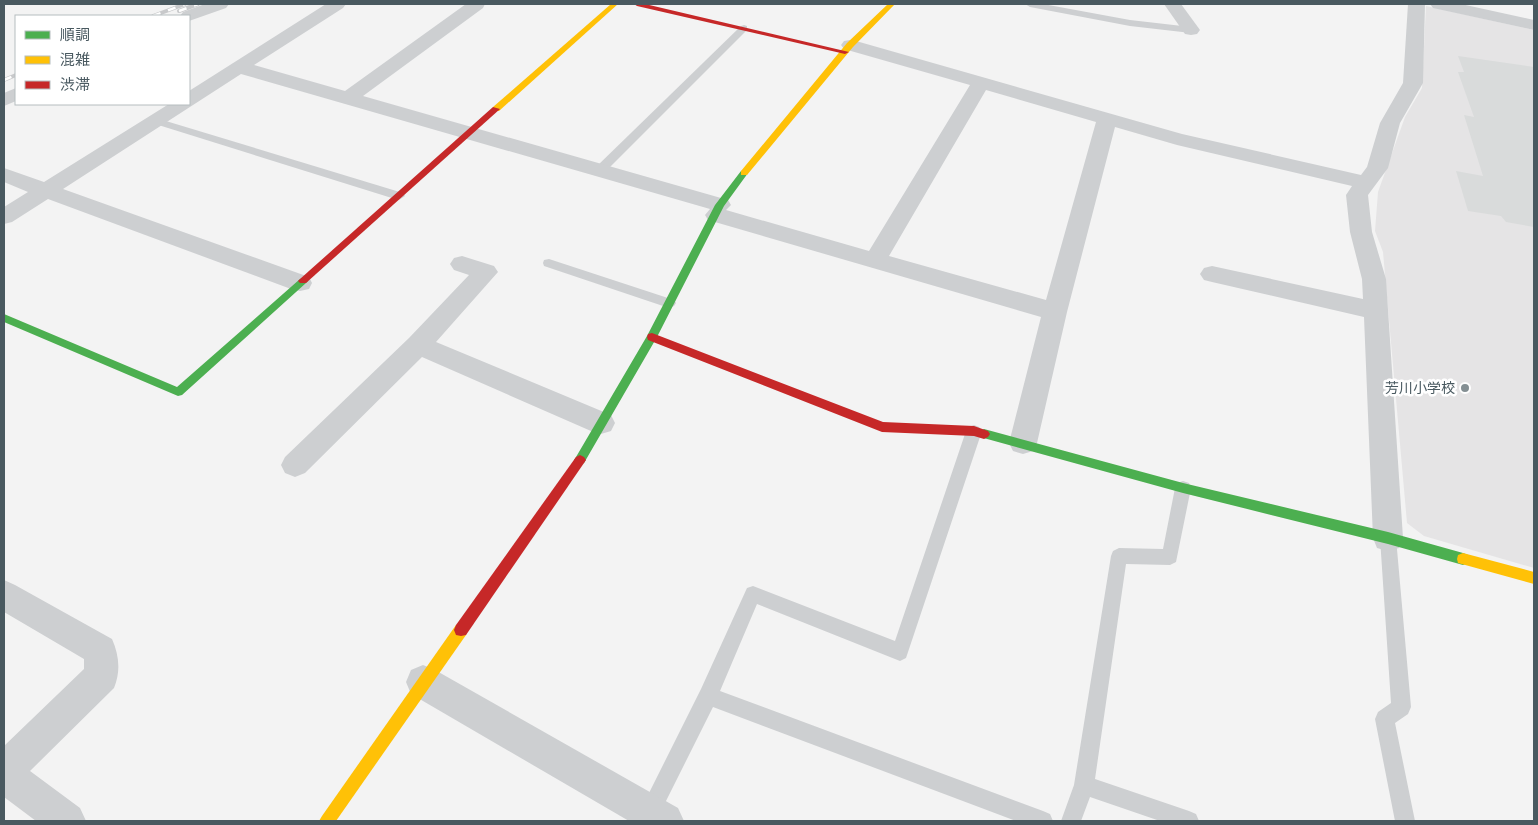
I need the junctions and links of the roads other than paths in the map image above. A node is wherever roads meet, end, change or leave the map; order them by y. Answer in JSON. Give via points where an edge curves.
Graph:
{"nodes":[{"id":1,"x":220,"y":4,"type":"edge"},
{"id":2,"x":337,"y":4,"type":"edge"},
{"id":3,"x":477,"y":4,"type":"edge"},
{"id":4,"x":615,"y":4,"type":"edge"},
{"id":5,"x":638,"y":4,"type":"edge"},
{"id":6,"x":892,"y":4,"type":"edge"},
{"id":7,"x":1030,"y":4,"type":"edge"},
{"id":8,"x":1172,"y":4,"type":"edge"},
{"id":9,"x":1417,"y":4,"type":"edge"},
{"id":10,"x":1439,"y":4,"type":"edge"},
{"id":11,"x":190,"y":16,"type":"edge"},
{"id":12,"x":1534,"y":25,"type":"edge"},
{"id":13,"x":744,"y":28,"type":"junction"},
{"id":14,"x":1191,"y":30,"type":"joint"},
{"id":15,"x":848,"y":49,"type":"junction"},
{"id":16,"x":239,"y":67,"type":"junction"},
{"id":17,"x":981,"y":83,"type":"junction"},
{"id":18,"x":348,"y":98,"type":"junction"},
{"id":19,"x":190,"y":99,"type":"edge"},
{"id":20,"x":180,"y":105,"type":"edge"},
{"id":21,"x":1107,"y":118,"type":"junction"},
{"id":22,"x":156,"y":121,"type":"junction"},
{"id":23,"x":467,"y":134,"type":"junction"},
{"id":24,"x":599,"y":171,"type":"junction"},
{"id":25,"x":4,"y":175,"type":"edge"},
{"id":26,"x":1367,"y":182,"type":"junction"},
{"id":27,"x":45,"y":191,"type":"junction"},
{"id":28,"x":399,"y":196,"type":"junction"},
{"id":29,"x":718,"y":210,"type":"junction"},
{"id":30,"x":4,"y":217,"type":"edge"},
{"id":31,"x":875,"y":260,"type":"junction"},
{"id":32,"x":549,"y":263,"type":"dead end"},
{"id":33,"x":462,"y":264,"type":"dead end"},
{"id":34,"x":1212,"y":274,"type":"dead end"},
{"id":35,"x":300,"y":283,"type":"junction"},
{"id":36,"x":670,"y":303,"type":"junction"},
{"id":37,"x":1376,"y":311,"type":"junction"},
{"id":38,"x":1054,"y":312,"type":"junction"},
{"id":39,"x":4,"y":318,"type":"edge"},
{"id":40,"x":652,"y":337,"type":"junction"},
{"id":41,"x":418,"y":345,"type":"junction"},
{"id":42,"x":601,"y":423,"type":"junction"},
{"id":43,"x":974,"y":431,"type":"junction"},
{"id":44,"x":1023,"y":443,"type":"junction"},
{"id":45,"x":295,"y":465,"type":"dead end"},
{"id":46,"x":1183,"y":488,"type":"junction"},
{"id":47,"x":1388,"y":538,"type":"junction"},
{"id":48,"x":1534,"y":578,"type":"edge"},
{"id":49,"x":4,"y":596,"type":"edge"},
{"id":50,"x":423,"y":682,"type":"junction"},
{"id":51,"x":708,"y":696,"type":"junction"},
{"id":52,"x":4,"y":773,"type":"edge"},
{"id":53,"x":1084,"y":785,"type":"junction"},
{"id":54,"x":657,"y":817,"type":"edge"},
{"id":55,"x":67,"y":821,"type":"edge"},
{"id":56,"x":327,"y":821,"type":"edge"},
{"id":57,"x":1043,"y":821,"type":"edge"},
{"id":58,"x":1071,"y":821,"type":"edge"},
{"id":59,"x":1189,"y":821,"type":"edge"},
{"id":60,"x":1405,"y":821,"type":"edge"}],
"edges":[{"from":1,"to":11,"type":"street"},
{"from":2,"to":16,"type":"street"},
{"from":3,"to":18,"type":"street"},
{"from":4,"to":23,"type":"street"},
{"from":5,"to":13,"type":"street"},
{"from":6,"to":15,"type":"street"},
{"from":7,"to":14,"type":"lane","via":[[1130,23]]},
{"from":8,"to":14,"type":"street"},
{"from":9,"to":26,"type":"street","via":[[1414,84],[1390,123],[1378,168]]},
{"from":10,"to":12,"type":"street"},
{"from":13,"to":15,"type":"street"},
{"from":13,"to":24,"type":"lane"},
{"from":15,"to":17,"type":"street"},
{"from":15,"to":29,"type":"street","via":[[748,168]]},
{"from":16,"to":18,"type":"street"},
{"from":16,"to":19,"type":"street"},
{"from":17,"to":21,"type":"street"},
{"from":17,"to":31,"type":"street"},
{"from":18,"to":23,"type":"street"},
{"from":20,"to":22,"type":"street"},
{"from":21,"to":26,"type":"street","via":[[1177,139]]},
{"from":21,"to":38,"type":"street"},
{"from":22,"to":27,"type":"street"},
{"from":22,"to":28,"type":"lane"},
{"from":23,"to":24,"type":"street"},
{"from":23,"to":28,"type":"street"},
{"from":24,"to":29,"type":"street"},
{"from":25,"to":27,"type":"street"},
{"from":26,"to":37,"type":"street","via":[[1357,194],[1361,232],[1374,279]]},
{"from":27,"to":30,"type":"street"},
{"from":27,"to":35,"type":"street"},
{"from":28,"to":35,"type":"street"},
{"from":29,"to":31,"type":"street"},
{"from":29,"to":36,"type":"street"},
{"from":31,"to":38,"type":"street"},
{"from":32,"to":36,"type":"lane"},
{"from":33,"to":41,"type":"street","via":[[486,272]]},
{"from":34,"to":37,"type":"street"},
{"from":35,"to":39,"type":"street","via":[[178,392]]},
{"from":36,"to":40,"type":"street"},
{"from":37,"to":47,"type":"street"},
{"from":38,"to":44,"type":"street"},
{"from":40,"to":42,"type":"street"},
{"from":40,"to":43,"type":"street","via":[[882,427]]},
{"from":41,"to":42,"type":"street"},
{"from":41,"to":45,"type":"street"},
{"from":42,"to":50,"type":"street","via":[[580,460]]},
{"from":43,"to":44,"type":"street"},
{"from":43,"to":51,"type":"lane","via":[[900,652],[753,594]]},
{"from":44,"to":46,"type":"street"},
{"from":46,"to":47,"type":"street"},
{"from":46,"to":53,"type":"lane","via":[[1170,557],[1119,556]]},
{"from":47,"to":48,"type":"street"},
{"from":47,"to":60,"type":"lane","via":[[1401,707],[1385,719]]},
{"from":49,"to":52,"type":"street","via":[[100,650],[102,676]]},
{"from":50,"to":54,"type":"street"},
{"from":50,"to":56,"type":"street"},
{"from":51,"to":54,"type":"lane"},
{"from":51,"to":57,"type":"lane"},
{"from":52,"to":55,"type":"street"},
{"from":53,"to":58,"type":"lane"},
{"from":53,"to":59,"type":"lane"}]}
